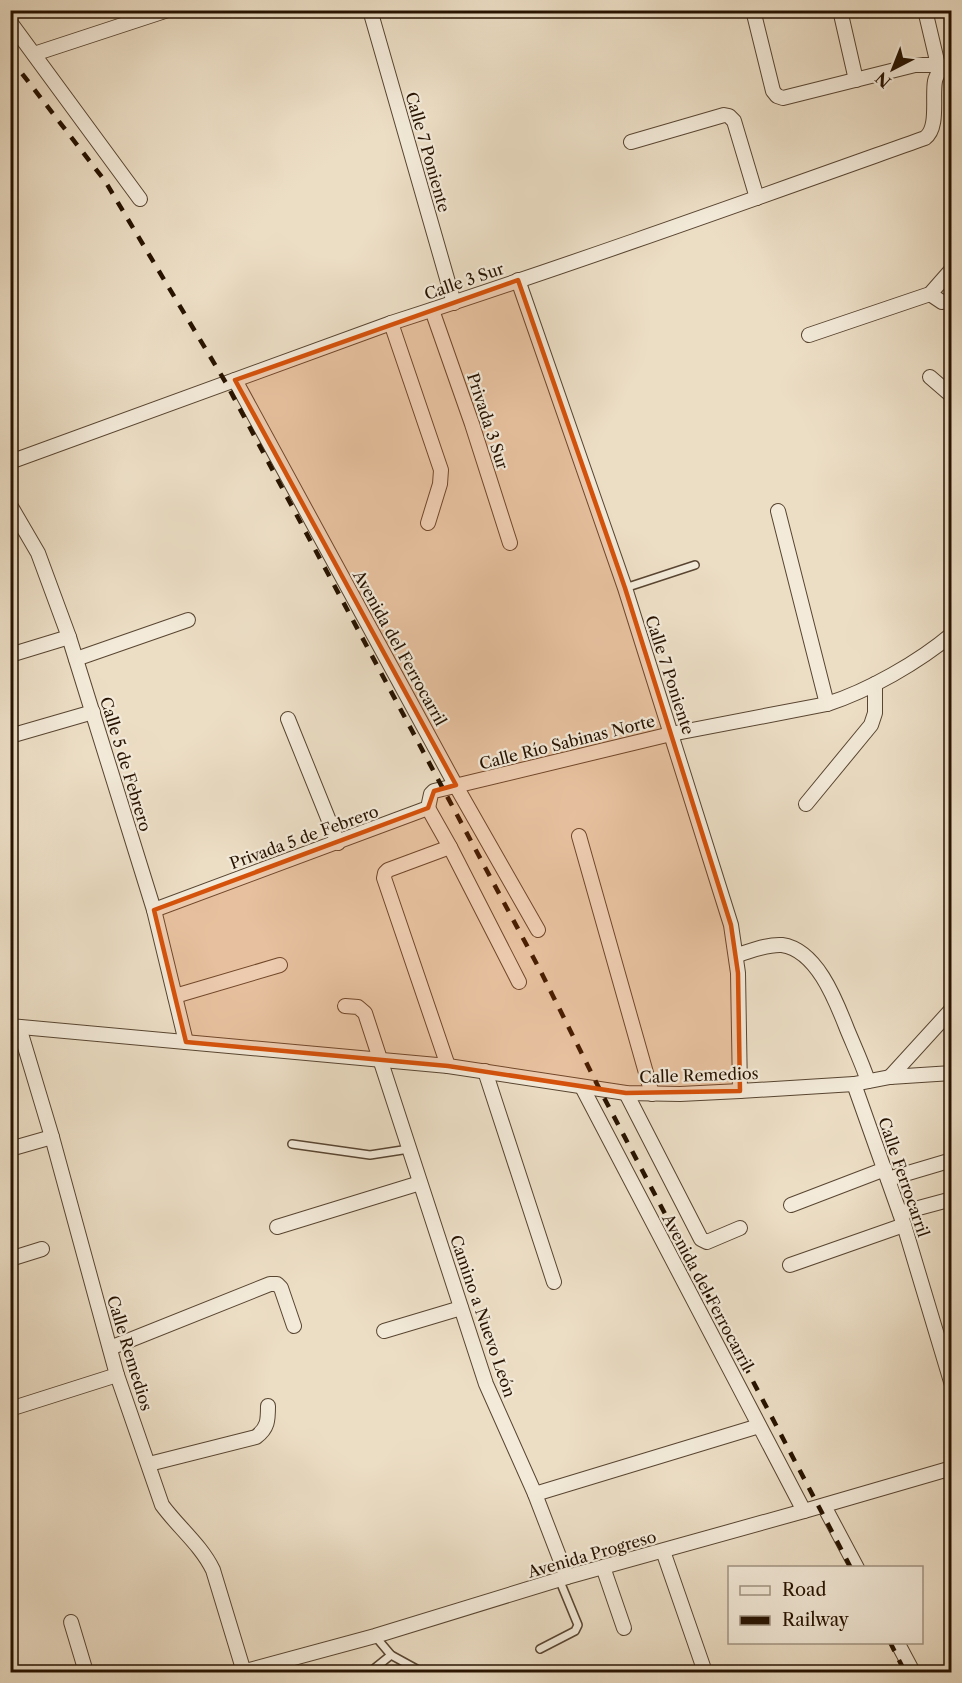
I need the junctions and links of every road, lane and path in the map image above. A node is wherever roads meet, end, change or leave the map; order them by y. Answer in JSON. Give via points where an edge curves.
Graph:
{"nodes":[{"id":1,"x":168,"y":10,"type":"edge"},
{"id":2,"x":370,"y":10,"type":"edge"},
{"id":3,"x":753,"y":10,"type":"edge"},
{"id":4,"x":840,"y":10,"type":"edge"},
{"id":5,"x":925,"y":10,"type":"edge"},
{"id":6,"x":10,"y":22,"type":"edge"},
{"id":7,"x":34,"y":54,"type":"junction"},
{"id":8,"x":944,"y":70,"type":"edge"},
{"id":9,"x":856,"y":80,"type":"junction"},
{"id":10,"x":631,"y":142,"type":"dead end"},
{"id":11,"x":757,"y":198,"type":"junction"},
{"id":12,"x":140,"y":199,"type":"dead end"},
{"id":13,"x":951,"y":269,"type":"edge"},
{"id":14,"x":518,"y":280,"type":"junction"},
{"id":15,"x":930,"y":294,"type":"junction"},
{"id":16,"x":942,"y":302,"type":"dead end"},
{"id":17,"x":454,"y":303,"type":"junction"},
{"id":18,"x":432,"y":310,"type":"junction"},
{"id":19,"x":391,"y":323,"type":"junction"},
{"id":20,"x":810,"y":335,"type":"dead end"},
{"id":21,"x":930,"y":377,"type":"dead end"},
{"id":22,"x":235,"y":380,"type":"junction"},
{"id":23,"x":951,"y":396,"type":"edge"},
{"id":24,"x":10,"y":462,"type":"edge"},
{"id":25,"x":10,"y":505,"type":"edge"},
{"id":26,"x":778,"y":512,"type":"dead end"},
{"id":27,"x":428,"y":523,"type":"dead end"},
{"id":28,"x":510,"y":543,"type":"dead end"},
{"id":29,"x":695,"y":565,"type":"dead end"},
{"id":30,"x":625,"y":588,"type":"junction"},
{"id":31,"x":188,"y":620,"type":"dead end"},
{"id":32,"x":951,"y":634,"type":"edge"},
{"id":33,"x":69,"y":637,"type":"junction"},
{"id":34,"x":10,"y":655,"type":"edge"},
{"id":35,"x":76,"y":659,"type":"junction"},
{"id":36,"x":875,"y":684,"type":"junction"},
{"id":37,"x":826,"y":704,"type":"junction"},
{"id":38,"x":93,"y":712,"type":"junction"},
{"id":39,"x":288,"y":719,"type":"dead end"},
{"id":40,"x":671,"y":734,"type":"junction"},
{"id":41,"x":10,"y":736,"type":"edge"},
{"id":42,"x":456,"y":786,"type":"junction"},
{"id":43,"x":806,"y":804,"type":"dead end"},
{"id":44,"x":428,"y":808,"type":"junction"},
{"id":45,"x":579,"y":836,"type":"dead end"},
{"id":46,"x":338,"y":843,"type":"junction"},
{"id":47,"x":450,"y":847,"type":"junction"},
{"id":48,"x":154,"y":910,"type":"junction"},
{"id":49,"x":538,"y":930,"type":"dead end"},
{"id":50,"x":737,"y":955,"type":"junction"},
{"id":51,"x":280,"y":964,"type":"dead end"},
{"id":52,"x":519,"y":982,"type":"dead end"},
{"id":53,"x":175,"y":996,"type":"junction"},
{"id":54,"x":345,"y":1006,"type":"dead end"},
{"id":55,"x":951,"y":1009,"type":"edge"},
{"id":56,"x":15,"y":1027,"type":"edge"},
{"id":57,"x":186,"y":1042,"type":"junction"},
{"id":58,"x":381,"y":1061,"type":"junction"},
{"id":59,"x":448,"y":1066,"type":"junction"},
{"id":60,"x":485,"y":1071,"type":"junction"},
{"id":61,"x":951,"y":1073,"type":"edge"},
{"id":62,"x":890,"y":1077,"type":"junction"},
{"id":63,"x":861,"y":1082,"type":"junction"},
{"id":64,"x":582,"y":1087,"type":"junction"},
{"id":65,"x":740,"y":1091,"type":"junction"},
{"id":66,"x":626,"y":1093,"type":"junction"},
{"id":67,"x":652,"y":1094,"type":"junction"},
{"id":68,"x":52,"y":1137,"type":"junction"},
{"id":69,"x":292,"y":1144,"type":"dead end"},
{"id":70,"x":10,"y":1149,"type":"edge"},
{"id":71,"x":409,"y":1149,"type":"junction"},
{"id":72,"x":951,"y":1160,"type":"edge"},
{"id":73,"x":886,"y":1174,"type":"junction"},
{"id":74,"x":420,"y":1183,"type":"junction"},
{"id":75,"x":951,"y":1198,"type":"edge"},
{"id":76,"x":792,"y":1205,"type":"dead end"},
{"id":77,"x":902,"y":1219,"type":"junction"},
{"id":78,"x":277,"y":1227,"type":"dead end"},
{"id":79,"x":740,"y":1228,"type":"dead end"},
{"id":80,"x":42,"y":1249,"type":"dead end"},
{"id":81,"x":10,"y":1259,"type":"edge"},
{"id":82,"x":790,"y":1265,"type":"dead end"},
{"id":83,"x":554,"y":1282,"type":"dead end"},
{"id":84,"x":461,"y":1308,"type":"junction"},
{"id":85,"x":294,"y":1326,"type":"dead end"},
{"id":86,"x":384,"y":1331,"type":"dead end"},
{"id":87,"x":110,"y":1348,"type":"junction"},
{"id":88,"x":117,"y":1375,"type":"junction"},
{"id":89,"x":951,"y":1385,"type":"edge"},
{"id":90,"x":268,"y":1406,"type":"dead end"},
{"id":91,"x":10,"y":1409,"type":"edge"},
{"id":92,"x":759,"y":1426,"type":"junction"},
{"id":93,"x":149,"y":1464,"type":"junction"},
{"id":94,"x":951,"y":1468,"type":"edge"},
{"id":95,"x":535,"y":1494,"type":"junction"},
{"id":96,"x":824,"y":1506,"type":"junction"},
{"id":97,"x":804,"y":1511,"type":"junction"},
{"id":98,"x":663,"y":1551,"type":"junction"},
{"id":99,"x":856,"y":1566,"type":"edge"},
{"id":100,"x":603,"y":1567,"type":"junction"},
{"id":101,"x":563,"y":1578,"type":"junction"},
{"id":102,"x":71,"y":1623,"type":"dead end"},
{"id":103,"x":624,"y":1628,"type":"dead end"},
{"id":104,"x":375,"y":1636,"type":"junction"},
{"id":105,"x":898,"y":1644,"type":"edge"},
{"id":106,"x":540,"y":1649,"type":"dead end"},
{"id":107,"x":391,"y":1655,"type":"junction"},
{"id":108,"x":86,"y":1672,"type":"edge"},
{"id":109,"x":243,"y":1672,"type":"edge"},
{"id":110,"x":370,"y":1672,"type":"edge"},
{"id":111,"x":422,"y":1672,"type":"edge"},
{"id":112,"x":705,"y":1672,"type":"edge"},
{"id":113,"x":913,"y":1672,"type":"edge"}],
"edges":[{"from":1,"to":7,"type":"street"},
{"from":2,"to":17,"type":"street","name":"Calle 7 Poniente"},
{"from":3,"to":9,"type":"street","via":[[777,96],[783,98]]},
{"from":4,"to":9,"type":"street"},
{"from":5,"to":8,"type":"street"},
{"from":6,"to":7,"type":"street"},
{"from":7,"to":12,"type":"street"},
{"from":8,"to":9,"type":"street","via":[[915,65]]},
{"from":8,"to":11,"type":"street","name":"Calle 3 Sur","via":[[935,84],[930,135]]},
{"from":10,"to":11,"type":"street","via":[[729,116],[734,121]]},
{"from":11,"to":14,"type":"street","name":"Calle 3 Sur"},
{"from":13,"to":15,"type":"street"},
{"from":14,"to":17,"type":"street","name":"Calle 3 Sur"},
{"from":14,"to":30,"type":"street","name":"Calle 7 Poniente"},
{"from":15,"to":16,"type":"street"},
{"from":15,"to":20,"type":"street"},
{"from":17,"to":18,"type":"street","name":"Calle 3 Sur"},
{"from":18,"to":19,"type":"street","name":"Calle 3 Sur"},
{"from":18,"to":28,"type":"street","name":"Privada 3 Sur"},
{"from":19,"to":22,"type":"street","name":"Calle 3 Sur"},
{"from":19,"to":27,"type":"street","via":[[441,470]]},
{"from":21,"to":23,"type":"street"},
{"from":22,"to":24,"type":"street","name":"Calle 3 Sur"},
{"from":22,"to":42,"type":"street","name":"Avenida del Ferrocarril"},
{"from":25,"to":33,"type":"street","name":"Calle 5 de Febrero","via":[[38,553]]},
{"from":26,"to":37,"type":"street"},
{"from":29,"to":30,"type":"lane"},
{"from":30,"to":40,"type":"street","name":"Calle 7 Poniente"},
{"from":31,"to":35,"type":"street"},
{"from":32,"to":36,"type":"street","name":"Calle Río Sabinas Norte"},
{"from":33,"to":34,"type":"street"},
{"from":33,"to":35,"type":"street","name":"Calle 5 de Febrero"},
{"from":35,"to":38,"type":"street","name":"Calle 5 de Febrero"},
{"from":36,"to":37,"type":"street","name":"Calle Río Sabinas Norte"},
{"from":36,"to":43,"type":"street","via":[[871,725]]},
{"from":37,"to":40,"type":"street","name":"Calle Río Sabinas Norte"},
{"from":38,"to":41,"type":"street"},
{"from":38,"to":48,"type":"street","name":"Calle 5 de Febrero"},
{"from":39,"to":46,"type":"street"},
{"from":40,"to":42,"type":"street","name":"Calle Río Sabinas Norte"},
{"from":40,"to":50,"type":"street","name":"Calle 7 Poniente"},
{"from":42,"to":44,"type":"street","name":"Privada 5 de Febrero","via":[[430,794]]},
{"from":42,"to":49,"type":"street","name":"Avenida del Ferrocarril"},
{"from":44,"to":46,"type":"street","name":"Privada 5 de Febrero"},
{"from":44,"to":47,"type":"street"},
{"from":45,"to":67,"type":"street"},
{"from":46,"to":48,"type":"street","name":"Privada 5 de Febrero"},
{"from":47,"to":52,"type":"street"},
{"from":47,"to":59,"type":"street","via":[[388,870],[384,878]]},
{"from":48,"to":53,"type":"street","name":"Calle 5 de Febrero"},
{"from":50,"to":63,"type":"street","name":"Calle Ferrocarril","via":[[782,945],[795,949],[815,966],[832,991]]},
{"from":50,"to":65,"type":"street","name":"Calle 7 Poniente"},
{"from":51,"to":53,"type":"street"},
{"from":53,"to":57,"type":"street","name":"Calle 5 de Febrero"},
{"from":54,"to":58,"type":"street","name":"Camino a Nuevo León","via":[[358,1006],[365,1013]]},
{"from":55,"to":62,"type":"street"},
{"from":56,"to":57,"type":"street","name":"Calle Remedios"},
{"from":56,"to":68,"type":"street","name":"Calle Remedios"},
{"from":57,"to":58,"type":"street","name":"Calle Remedios"},
{"from":58,"to":59,"type":"street","name":"Calle Remedios"},
{"from":58,"to":71,"type":"street","name":"Camino a Nuevo León"},
{"from":59,"to":60,"type":"street","name":"Calle Remedios"},
{"from":60,"to":64,"type":"street","name":"Calle Remedios"},
{"from":60,"to":83,"type":"street"},
{"from":61,"to":62,"type":"street","name":"Calle Remedios"},
{"from":62,"to":63,"type":"street","name":"Calle Remedios"},
{"from":63,"to":65,"type":"street","name":"Calle Remedios"},
{"from":63,"to":73,"type":"street","name":"Calle Ferrocarril"},
{"from":64,"to":66,"type":"street","name":"Calle Remedios"},
{"from":64,"to":92,"type":"street","name":"Avenida del Ferrocarril"},
{"from":65,"to":67,"type":"street","name":"Calle Remedios"},
{"from":66,"to":67,"type":"street","name":"Calle Remedios"},
{"from":66,"to":79,"type":"street","via":[[701,1239],[707,1242]]},
{"from":68,"to":70,"type":"street"},
{"from":68,"to":87,"type":"street","name":"Calle Remedios"},
{"from":69,"to":71,"type":"lane","via":[[370,1155]]},
{"from":71,"to":74,"type":"street","name":"Camino a Nuevo León"},
{"from":72,"to":73,"type":"street"},
{"from":73,"to":76,"type":"street"},
{"from":73,"to":77,"type":"street","name":"Calle Ferrocarril"},
{"from":74,"to":78,"type":"street"},
{"from":74,"to":84,"type":"street","name":"Camino a Nuevo León"},
{"from":75,"to":77,"type":"street"},
{"from":77,"to":82,"type":"street"},
{"from":77,"to":89,"type":"street","name":"Calle Ferrocarril"},
{"from":80,"to":81,"type":"street"},
{"from":84,"to":86,"type":"street"},
{"from":84,"to":95,"type":"street","name":"Camino a Nuevo León","via":[[486,1384]]},
{"from":85,"to":87,"type":"street","via":[[281,1288],[270,1284]]},
{"from":87,"to":88,"type":"street","name":"Calle Remedios"},
{"from":88,"to":91,"type":"street"},
{"from":88,"to":93,"type":"street","name":"Calle Remedios"},
{"from":90,"to":93,"type":"street","via":[[268,1425],[256,1437]]},
{"from":92,"to":95,"type":"street"},
{"from":92,"to":97,"type":"street","name":"Avenida del Ferrocarril"},
{"from":93,"to":109,"type":"street","name":"Calle Remedios","via":[[162,1505],[213,1570]]},
{"from":94,"to":96,"type":"street","name":"Avenida Progreso"},
{"from":95,"to":101,"type":"street","name":"Camino a Nuevo León"},
{"from":96,"to":97,"type":"street","name":"Avenida Progreso"},
{"from":96,"to":99,"type":"street"},
{"from":97,"to":98,"type":"street","name":"Avenida Progreso"},
{"from":98,"to":100,"type":"street","name":"Avenida Progreso"},
{"from":98,"to":112,"type":"street"},
{"from":100,"to":101,"type":"street","name":"Avenida Progreso"},
{"from":100,"to":103,"type":"street"},
{"from":101,"to":104,"type":"street","name":"Avenida Progreso"},
{"from":101,"to":106,"type":"lane","via":[[577,1629]]},
{"from":102,"to":108,"type":"street"},
{"from":104,"to":107,"type":"lane"},
{"from":104,"to":109,"type":"street","name":"Avenida Progreso"},
{"from":105,"to":113,"type":"street"},
{"from":107,"to":110,"type":"lane"},
{"from":107,"to":111,"type":"lane"}]}
